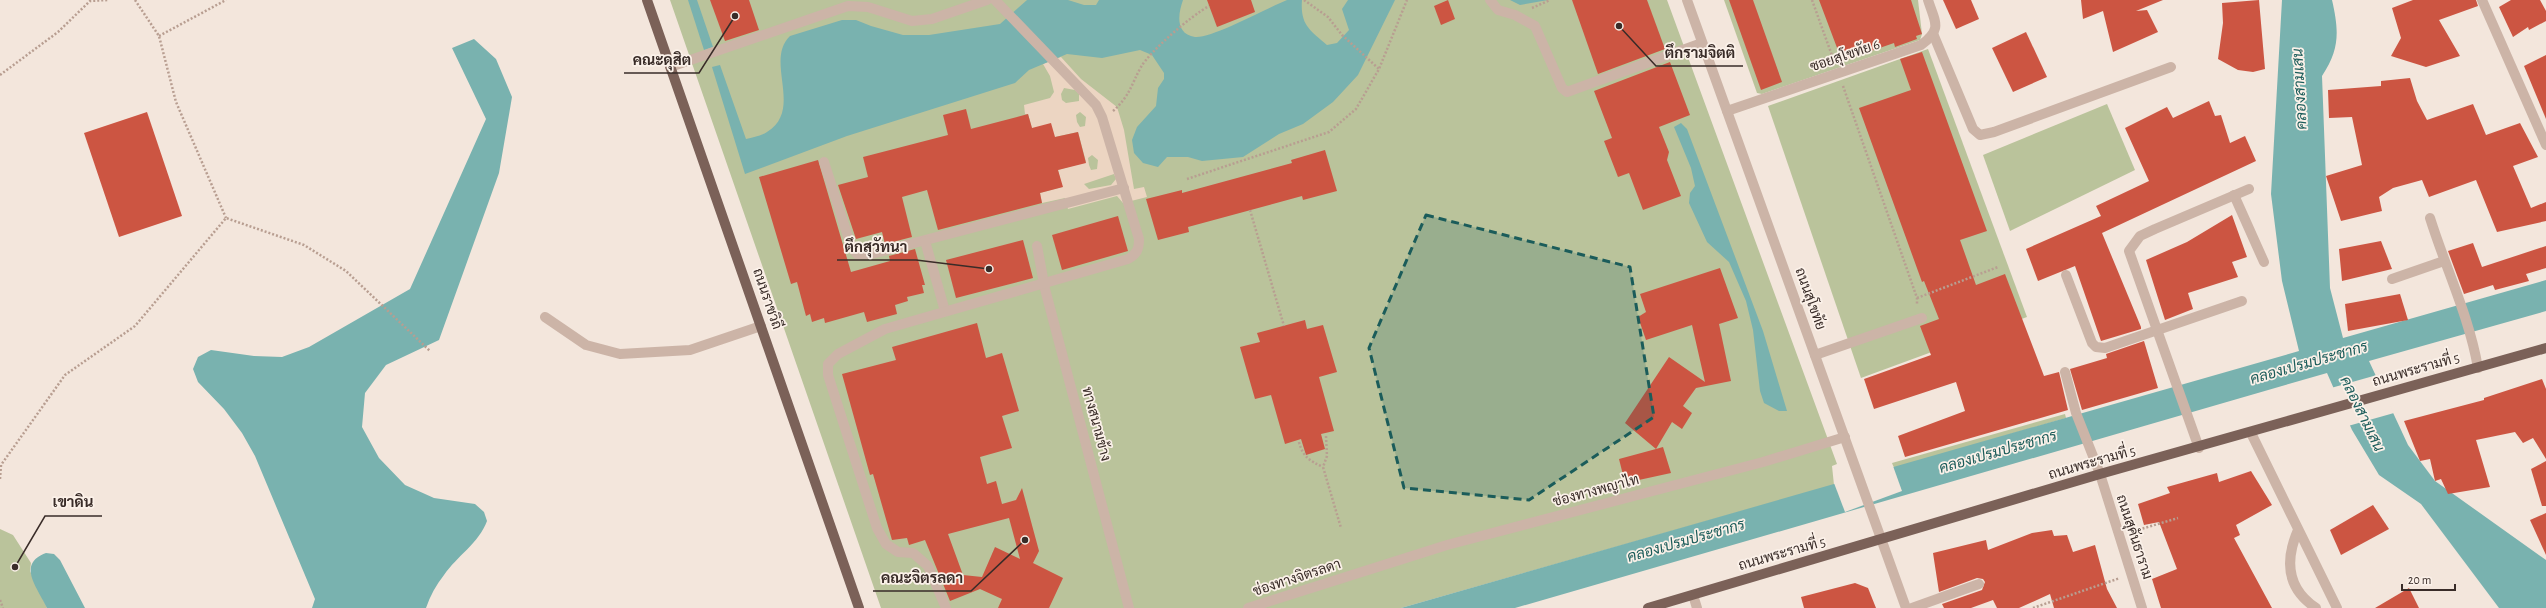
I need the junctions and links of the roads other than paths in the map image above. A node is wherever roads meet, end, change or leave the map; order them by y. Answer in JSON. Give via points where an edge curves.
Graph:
{"nodes":[{"id":1,"x":647,"y":0,"type":"edge"},
{"id":2,"x":987,"y":0,"type":"edge"},
{"id":3,"x":995,"y":0,"type":"edge"},
{"id":4,"x":1490,"y":0,"type":"edge"},
{"id":5,"x":1687,"y":0,"type":"edge"},
{"id":6,"x":1928,"y":0,"type":"edge"},
{"id":7,"x":2482,"y":0,"type":"edge"},
{"id":8,"x":1934,"y":36,"type":"junction"},
{"id":9,"x":1702,"y":43,"type":"junction"},
{"id":10,"x":670,"y":67,"type":"junction"},
{"id":11,"x":2171,"y":67,"type":"dead end"},
{"id":12,"x":1727,"y":111,"type":"junction"},
{"id":13,"x":2546,"y":145,"type":"edge"},
{"id":14,"x":824,"y":162,"type":"dead end"},
{"id":15,"x":1124,"y":188,"type":"junction"},
{"id":16,"x":2249,"y":189,"type":"dead end"},
{"id":17,"x":2234,"y":195,"type":"junction"},
{"id":18,"x":2430,"y":218,"type":"dead end"},
{"id":19,"x":925,"y":240,"type":"junction"},
{"id":20,"x":1037,"y":246,"type":"dead end"},
{"id":21,"x":2444,"y":261,"type":"junction"},
{"id":22,"x":2264,"y":262,"type":"dead end"},
{"id":23,"x":2066,"y":275,"type":"dead end"},
{"id":24,"x":2392,"y":279,"type":"dead end"},
{"id":25,"x":1044,"y":282,"type":"junction"},
{"id":26,"x":2242,"y":301,"type":"dead end"},
{"id":27,"x":945,"y":311,"type":"junction"},
{"id":28,"x":545,"y":317,"type":"dead end"},
{"id":29,"x":1920,"y":319,"type":"road end"},
{"id":30,"x":761,"y":326,"type":"junction"},
{"id":31,"x":2158,"y":332,"type":"junction"},
{"id":32,"x":2546,"y":348,"type":"edge"},
{"id":33,"x":1815,"y":355,"type":"junction"},
{"id":34,"x":2478,"y":368,"type":"junction"},
{"id":35,"x":2065,"y":372,"type":"dead end"},
{"id":36,"x":2251,"y":432,"type":"junction"},
{"id":37,"x":1845,"y":437,"type":"junction"},
{"id":38,"x":2199,"y":448,"type":"junction"},
{"id":39,"x":2100,"y":474,"type":"junction"},
{"id":40,"x":2298,"y":530,"type":"junction"},
{"id":41,"x":1882,"y":539,"type":"junction"},
{"id":42,"x":1354,"y":574,"type":"joint"},
{"id":43,"x":1979,"y":584,"type":"dead end"},
{"id":44,"x":1693,"y":595,"type":"junction"},
{"id":45,"x":860,"y":608,"type":"edge"},
{"id":46,"x":946,"y":608,"type":"edge"},
{"id":47,"x":1130,"y":608,"type":"edge"},
{"id":48,"x":1248,"y":608,"type":"edge"},
{"id":49,"x":1648,"y":608,"type":"edge"},
{"id":50,"x":1697,"y":608,"type":"edge"},
{"id":51,"x":1906,"y":608,"type":"edge"},
{"id":52,"x":1912,"y":608,"type":"edge"},
{"id":53,"x":2142,"y":608,"type":"edge"},
{"id":54,"x":2316,"y":608,"type":"edge"},
{"id":55,"x":2337,"y":608,"type":"edge"}],
"edges":[{"from":1,"to":10,"type":"main road","name":"ถนนราชวิถี"},
{"from":2,"to":10,"type":"street","via":[[932,19],[912,21],[868,7],[848,6]]},
{"from":3,"to":15,"type":"street","via":[[1096,105]]},
{"from":4,"to":9,"type":"street","via":[[1498,10],[1515,15],[1535,26],[1562,88],[1567,92]]},
{"from":5,"to":9,"type":"street","name":"ถนนสุโขทัย"},
{"from":6,"to":8,"type":"street","via":[[1937,27]]},
{"from":7,"to":13,"type":"street"},
{"from":8,"to":11,"type":"street","via":[[1973,129],[1980,135]]},
{"from":8,"to":12,"type":"street","name":"ซอยสุโขทัย 6","via":[[1921,45]]},
{"from":9,"to":12,"type":"street","name":"ถนนสุโขทัย"},
{"from":10,"to":30,"type":"main road","name":"ถนนราชวิถี"},
{"from":12,"to":33,"type":"street","name":"ถนนสุโขทัย"},
{"from":14,"to":19,"type":"street","via":[[851,246],[857,254],[872,254]]},
{"from":15,"to":19,"type":"street"},
{"from":15,"to":25,"type":"street","via":[[1139,239],[1136,255]]},
{"from":16,"to":17,"type":"street"},
{"from":17,"to":22,"type":"street"},
{"from":17,"to":31,"type":"street","via":[[2155,229],[2133,243],[2129,252],[2131,262]]},
{"from":18,"to":21,"type":"street"},
{"from":19,"to":27,"type":"street"},
{"from":20,"to":25,"type":"street","name":"ทางสนามข้าง"},
{"from":21,"to":24,"type":"street"},
{"from":21,"to":34,"type":"street","via":[[2472,335]]},
{"from":23,"to":31,"type":"street","via":[[2092,343],[2096,347],[2105,348]]},
{"from":25,"to":27,"type":"street"},
{"from":25,"to":47,"type":"street","name":"ทางสนามข้าง"},
{"from":26,"to":31,"type":"street"},
{"from":27,"to":46,"type":"street","via":[[885,329],[853,344],[828,364],[828,375],[877,528],[886,544],[898,552],[913,553],[928,566]]},
{"from":28,"to":30,"type":"street","via":[[586,345],[620,354],[690,350]]},
{"from":29,"to":33,"type":"street"},
{"from":30,"to":45,"type":"main road","name":"ถนนราชวิถี"},
{"from":31,"to":38,"type":"street"},
{"from":32,"to":34,"type":"main road","name":"ถนนพระรามที่ 5"},
{"from":33,"to":37,"type":"street","name":"ถนนสุโขทัย"},
{"from":34,"to":36,"type":"main road","name":"ถนนพระรามที่ 5"},
{"from":35,"to":39,"type":"street","name":"ถนนสุคันธาราม","via":[[2076,413]]},
{"from":36,"to":38,"type":"main road","name":"ถนนพระรามที่ 5"},
{"from":36,"to":40,"type":"street"},
{"from":37,"to":41,"type":"street","name":"ถนนสุโขทัย"},
{"from":37,"to":42,"type":"street","name":"ช่องทางพญาไท","via":[[1755,464],[1447,545]]},
{"from":38,"to":39,"type":"main road","name":"ถนนพระรามที่ 5"},
{"from":39,"to":41,"type":"main road","name":"ถนนพระรามที่ 5"},
{"from":39,"to":53,"type":"street","name":"ถนนสุคันธาราม"},
{"from":40,"to":54,"type":"street","via":[[2290,548],[2292,578],[2299,590]]},
{"from":40,"to":55,"type":"street"},
{"from":41,"to":44,"type":"main road","name":"ถนนพระรามที่ 5"},
{"from":41,"to":51,"type":"street","name":"ถนนสุโขทัย"},
{"from":42,"to":48,"type":"street","name":"ช่องทางจิตรลดา"},
{"from":43,"to":52,"type":"street"},
{"from":44,"to":49,"type":"main road","name":"ถนนพระรามที่ 5"},
{"from":44,"to":50,"type":"street"}]}
